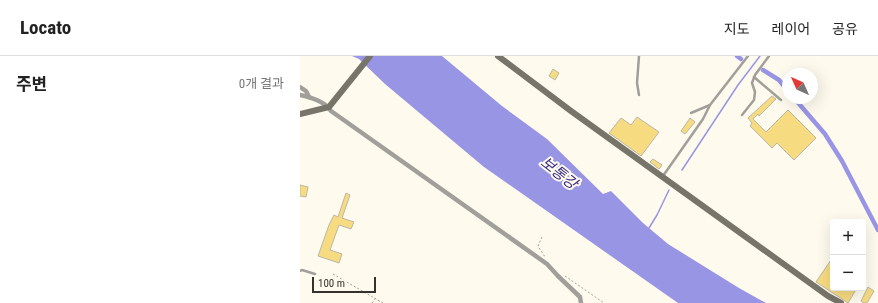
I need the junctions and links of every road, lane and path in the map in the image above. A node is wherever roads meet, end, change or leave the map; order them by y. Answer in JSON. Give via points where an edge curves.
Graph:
{"nodes":[{"id":1,"x":370,"y":56,"type":"edge"},
{"id":2,"x":498,"y":56,"type":"edge"},
{"id":3,"x":639,"y":56,"type":"edge"},
{"id":4,"x":748,"y":56,"type":"edge"},
{"id":5,"x":769,"y":56,"type":"edge"},
{"id":6,"x":754,"y":77,"type":"junction"},
{"id":7,"x":300,"y":87,"type":"edge"},
{"id":8,"x":300,"y":95,"type":"edge"},
{"id":9,"x":639,"y":95,"type":"dead end"},
{"id":10,"x":309,"y":97,"type":"junction"},
{"id":11,"x":781,"y":100,"type":"dead end"},
{"id":12,"x":710,"y":105,"type":"junction"},
{"id":13,"x":329,"y":107,"type":"junction"},
{"id":14,"x":691,"y":113,"type":"dead end"},
{"id":15,"x":300,"y":114,"type":"edge"},
{"id":16,"x":742,"y":115,"type":"dead end"},
{"id":17,"x":662,"y":177,"type":"junction"},
{"id":18,"x":542,"y":237,"type":"dead end"},
{"id":19,"x":547,"y":259,"type":"dead end"},
{"id":20,"x":300,"y":271,"type":"edge"},
{"id":21,"x":315,"y":274,"type":"dead end"},
{"id":22,"x":333,"y":274,"type":"dead end"},
{"id":23,"x":563,"y":275,"type":"dead end"},
{"id":24,"x":375,"y":299,"type":"junction"},
{"id":25,"x":372,"y":303,"type":"edge"},
{"id":26,"x":383,"y":303,"type":"edge"},
{"id":27,"x":580,"y":303,"type":"edge"},
{"id":28,"x":604,"y":303,"type":"edge"},
{"id":29,"x":841,"y":303,"type":"edge"}],
"edges":[{"from":1,"to":13,"type":"main road"},
{"from":2,"to":17,"type":"main road"},
{"from":3,"to":9,"type":"lane"},
{"from":4,"to":12,"type":"lane"},
{"from":5,"to":6,"type":"lane"},
{"from":6,"to":11,"type":"lane"},
{"from":6,"to":16,"type":"lane","via":[[754,100]]},
{"from":7,"to":10,"type":"street"},
{"from":8,"to":10,"type":"street"},
{"from":10,"to":13,"type":"street"},
{"from":12,"to":14,"type":"lane"},
{"from":12,"to":17,"type":"lane"},
{"from":13,"to":15,"type":"main road"},
{"from":13,"to":27,"type":"street","via":[[336,115],[547,264],[580,297]]},
{"from":17,"to":29,"type":"main road"},
{"from":18,"to":19,"type":"path","via":[[538,246]]},
{"from":20,"to":21,"type":"lane"},
{"from":22,"to":24,"type":"path"},
{"from":23,"to":28,"type":"path"},
{"from":24,"to":25,"type":"path"},
{"from":24,"to":26,"type":"path"}]}
